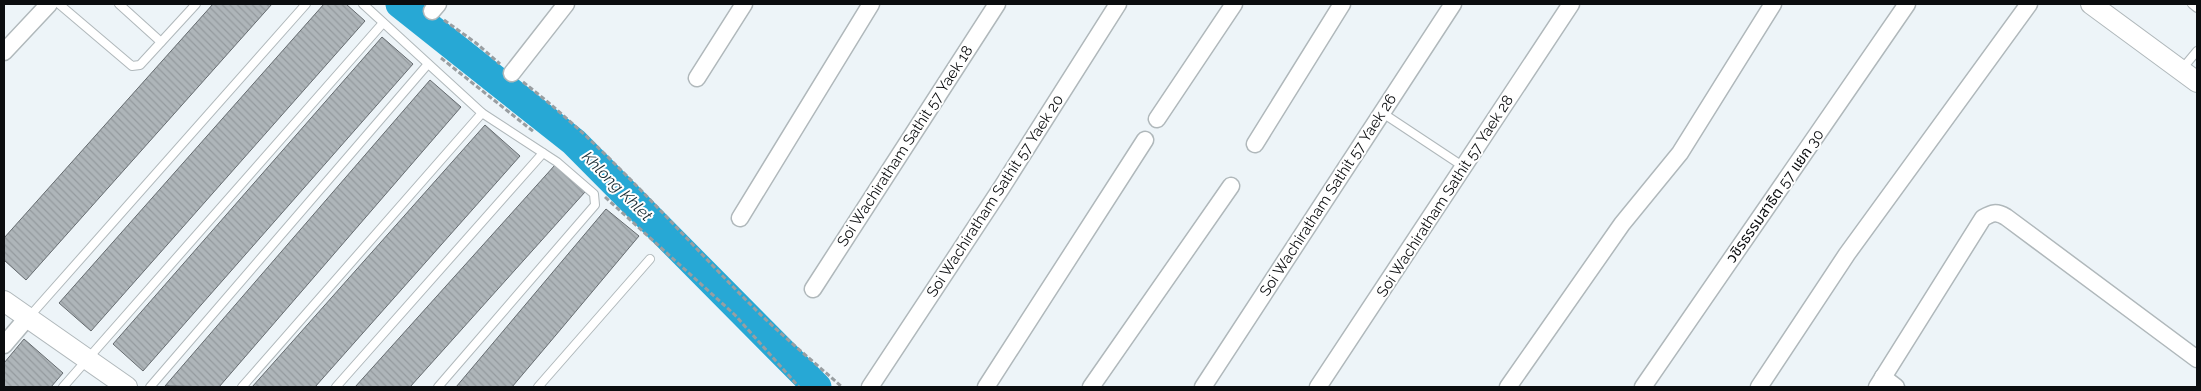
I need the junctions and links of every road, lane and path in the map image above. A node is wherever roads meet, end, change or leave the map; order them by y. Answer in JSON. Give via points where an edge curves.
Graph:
{"nodes":[{"id":1,"x":118,"y":4,"type":"edge"},
{"id":2,"x":306,"y":4,"type":"edge"},
{"id":3,"x":363,"y":4,"type":"edge"},
{"id":4,"x":566,"y":4,"type":"edge"},
{"id":5,"x":744,"y":4,"type":"edge"},
{"id":6,"x":871,"y":4,"type":"edge"},
{"id":7,"x":997,"y":4,"type":"edge"},
{"id":8,"x":1118,"y":4,"type":"edge"},
{"id":9,"x":1234,"y":4,"type":"edge"},
{"id":10,"x":1342,"y":4,"type":"edge"},
{"id":11,"x":1454,"y":4,"type":"edge"},
{"id":12,"x":1571,"y":4,"type":"edge"},
{"id":13,"x":1773,"y":4,"type":"edge"},
{"id":14,"x":1907,"y":4,"type":"edge"},
{"id":15,"x":2030,"y":4,"type":"edge"},
{"id":16,"x":2091,"y":4,"type":"edge"},
{"id":17,"x":2192,"y":4,"type":"edge"},
{"id":18,"x":47,"y":5,"type":"edge"},
{"id":19,"x":191,"y":5,"type":"edge"},
{"id":20,"x":435,"y":7,"type":"edge"},
{"id":21,"x":2197,"y":8,"type":"edge"},
{"id":22,"x":383,"y":23,"type":"junction"},
{"id":23,"x":161,"y":42,"type":"junction"},
{"id":24,"x":4,"y":52,"type":"edge"},
{"id":25,"x":2197,"y":52,"type":"edge"},
{"id":26,"x":428,"y":64,"type":"junction"},
{"id":27,"x":2181,"y":70,"type":"junction"},
{"id":28,"x":512,"y":73,"type":"junction"},
{"id":29,"x":697,"y":78,"type":"dead end"},
{"id":30,"x":2197,"y":82,"type":"edge"},
{"id":31,"x":1382,"y":112,"type":"junction"},
{"id":32,"x":482,"y":113,"type":"junction"},
{"id":33,"x":1157,"y":119,"type":"dead end"},
{"id":34,"x":1145,"y":140,"type":"dead end"},
{"id":35,"x":1255,"y":144,"type":"dead end"},
{"id":36,"x":543,"y":153,"type":"junction"},
{"id":37,"x":1464,"y":167,"type":"junction"},
{"id":38,"x":1231,"y":186,"type":"dead end"},
{"id":39,"x":740,"y":218,"type":"dead end"},
{"id":40,"x":650,"y":259,"type":"dead end"},
{"id":41,"x":813,"y":289,"type":"dead end"},
{"id":42,"x":4,"y":301,"type":"edge"},
{"id":43,"x":28,"y":318,"type":"junction"},
{"id":44,"x":4,"y":345,"type":"edge"},
{"id":45,"x":2197,"y":359,"type":"edge"},
{"id":46,"x":87,"y":360,"type":"junction"},
{"id":47,"x":1880,"y":382,"type":"edge"},
{"id":48,"x":63,"y":387,"type":"edge"},
{"id":49,"x":127,"y":387,"type":"edge"},
{"id":50,"x":150,"y":387,"type":"edge"},
{"id":51,"x":242,"y":387,"type":"edge"},
{"id":52,"x":336,"y":387,"type":"edge"},
{"id":53,"x":438,"y":387,"type":"edge"},
{"id":54,"x":538,"y":387,"type":"edge"},
{"id":55,"x":842,"y":387,"type":"edge"},
{"id":56,"x":870,"y":387,"type":"edge"},
{"id":57,"x":986,"y":387,"type":"edge"},
{"id":58,"x":1091,"y":387,"type":"edge"},
{"id":59,"x":1203,"y":387,"type":"edge"},
{"id":60,"x":1318,"y":387,"type":"edge"},
{"id":61,"x":1508,"y":387,"type":"edge"},
{"id":62,"x":1643,"y":387,"type":"edge"},
{"id":63,"x":1759,"y":387,"type":"edge"},
{"id":64,"x":1896,"y":387,"type":"edge"}],
"edges":[{"from":1,"to":23,"type":"lane"},
{"from":2,"to":43,"type":"lane"},
{"from":3,"to":22,"type":"lane"},
{"from":4,"to":28,"type":"street"},
{"from":5,"to":29,"type":"street"},
{"from":6,"to":39,"type":"street"},
{"from":7,"to":41,"type":"street","name":"Soi Wachiratham Sathit 57 Yaek 18"},
{"from":8,"to":56,"type":"street","name":"Soi Wachiratham Sathit 57 Yaek 20"},
{"from":9,"to":33,"type":"street"},
{"from":10,"to":35,"type":"street"},
{"from":11,"to":31,"type":"street","name":"Soi Wachiratham Sathit 57 Yaek 26"},
{"from":12,"to":37,"type":"street","name":"Soi Wachiratham Sathit 57 Yaek 28"},
{"from":13,"to":61,"type":"street","via":[[1680,153],[1622,224]]},
{"from":14,"to":62,"type":"street","name":"วชิรธรรมสาธิต 57 แยก 30"},
{"from":15,"to":63,"type":"street","via":[[1847,254]]},
{"from":16,"to":27,"type":"street"},
{"from":17,"to":21,"type":"lane"},
{"from":18,"to":23,"type":"lane","via":[[132,66],[140,65]]},
{"from":18,"to":24,"type":"street"},
{"from":19,"to":23,"type":"lane"},
{"from":20,"to":28,"type":"path"},
{"from":22,"to":26,"type":"lane"},
{"from":22,"to":46,"type":"lane"},
{"from":25,"to":27,"type":"lane"},
{"from":26,"to":32,"type":"lane"},
{"from":26,"to":50,"type":"lane"},
{"from":27,"to":30,"type":"street"},
{"from":28,"to":55,"type":"path","via":[[595,145],[756,310]]},
{"from":31,"to":37,"type":"lane"},
{"from":31,"to":59,"type":"street","name":"Soi Wachiratham Sathit 57 Yaek 26"},
{"from":32,"to":36,"type":"lane"},
{"from":32,"to":51,"type":"lane"},
{"from":34,"to":57,"type":"street"},
{"from":36,"to":52,"type":"lane"},
{"from":36,"to":53,"type":"lane","via":[[594,194],[595,205]]},
{"from":37,"to":60,"type":"street","name":"Soi Wachiratham Sathit 57 Yaek 28"},
{"from":38,"to":58,"type":"street"},
{"from":40,"to":54,"type":"lane"},
{"from":42,"to":43,"type":"street"},
{"from":43,"to":44,"type":"street"},
{"from":43,"to":46,"type":"street"},
{"from":45,"to":47,"type":"street","via":[[2006,217],[1993,213],[1983,218]]},
{"from":46,"to":48,"type":"lane"},
{"from":46,"to":49,"type":"street"},
{"from":47,"to":64,"type":"street"}]}
